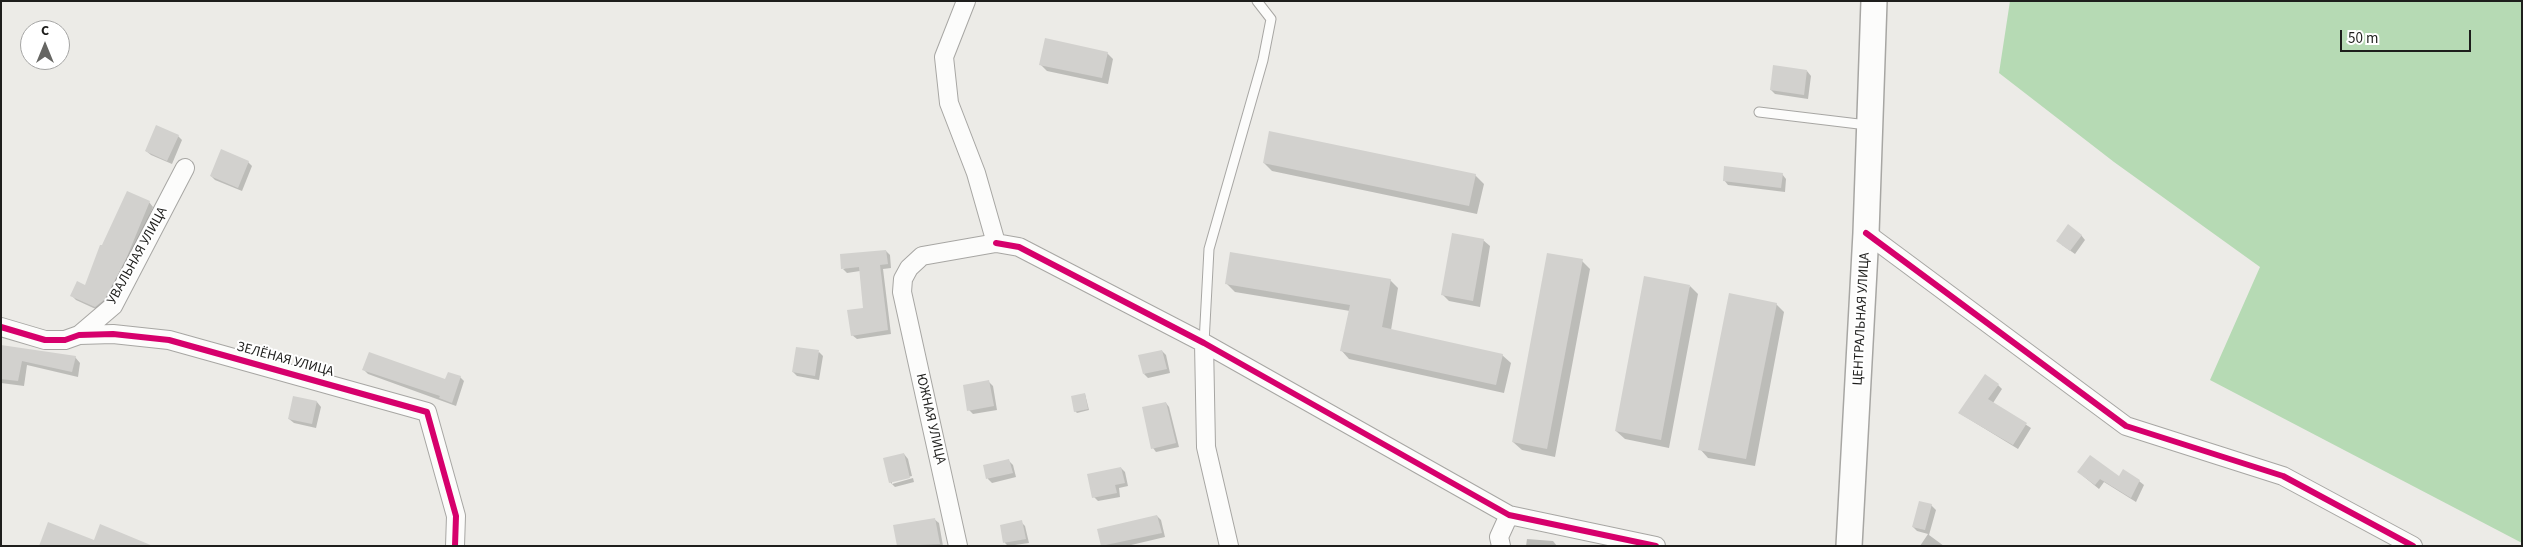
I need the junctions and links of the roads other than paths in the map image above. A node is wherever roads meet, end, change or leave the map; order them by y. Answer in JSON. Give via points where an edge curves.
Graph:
{"nodes":[{"id":1,"x":1256,"y":1,"type":"edge"},
{"id":2,"x":1874,"y":1,"type":"edge"},
{"id":3,"x":963,"y":8,"type":"edge"},
{"id":4,"x":1759,"y":112,"type":"dead end"},
{"id":5,"x":1870,"y":126,"type":"junction"},
{"id":6,"x":185,"y":168,"type":"dead end"},
{"id":7,"x":1866,"y":233,"type":"junction"},
{"id":8,"x":996,"y":243,"type":"junction"},
{"id":9,"x":1,"y":327,"type":"edge"},
{"id":10,"x":79,"y":335,"type":"junction"},
{"id":11,"x":1204,"y":343,"type":"junction"},
{"id":12,"x":1509,"y":515,"type":"junction"},
{"id":13,"x":455,"y":546,"type":"edge"},
{"id":14,"x":958,"y":546,"type":"edge"},
{"id":15,"x":1229,"y":546,"type":"edge"},
{"id":16,"x":1501,"y":546,"type":"edge"},
{"id":17,"x":1656,"y":546,"type":"edge"},
{"id":18,"x":1849,"y":546,"type":"edge"},
{"id":19,"x":2413,"y":546,"type":"edge"}],
"edges":[{"from":1,"to":11,"type":"lane","via":[[1272,19],[1209,249]]},
{"from":2,"to":5,"type":"street","name":"ЦЕНТРАЛЬНАЯ УЛИЦА"},
{"from":3,"to":8,"type":"street","via":[[944,57],[949,103],[976,173]]},
{"from":4,"to":5,"type":"lane"},
{"from":5,"to":7,"type":"street","name":"ЦЕНТРАЛЬНАЯ УЛИЦА"},
{"from":6,"to":10,"type":"street","name":"УВАЛЬНАЯ УЛИЦА","via":[[113,306]]},
{"from":7,"to":18,"type":"street","name":"ЦЕНТРАЛЬНАЯ УЛИЦА"},
{"from":7,"to":19,"type":"street","via":[[2126,426],[2283,476]]},
{"from":8,"to":11,"type":"street","via":[[1019,248]]},
{"from":8,"to":14,"type":"street","name":"ЮЖНАЯ УЛИЦА","via":[[922,256],[903,279],[902,292]]},
{"from":9,"to":10,"type":"street","name":"ЗЕЛЁНАЯ УЛИЦА","via":[[46,340],[64,340]]},
{"from":10,"to":13,"type":"street","name":"ЗЕЛЁНАЯ УЛИЦА","via":[[113,334],[169,340],[428,412],[456,516]]},
{"from":11,"to":12,"type":"street"},
{"from":11,"to":15,"type":"street","via":[[1206,448]]},
{"from":12,"to":16,"type":"street","via":[[1499,537]]},
{"from":12,"to":17,"type":"street"}]}
